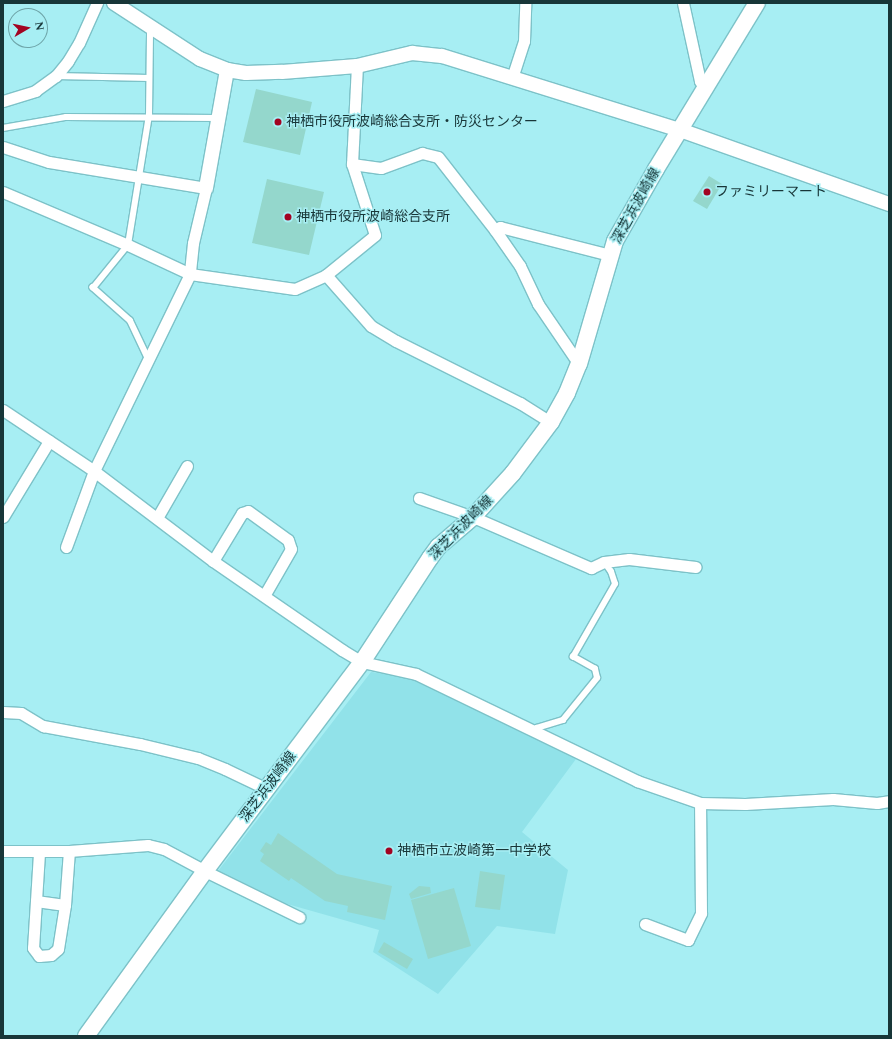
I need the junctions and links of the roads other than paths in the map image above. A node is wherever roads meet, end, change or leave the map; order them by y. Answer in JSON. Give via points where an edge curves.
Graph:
{"nodes":[{"id":1,"x":97,"y":3,"type":"edge"},
{"id":2,"x":114,"y":3,"type":"edge"},
{"id":3,"x":525,"y":3,"type":"edge"},
{"id":4,"x":683,"y":3,"type":"edge"},
{"id":5,"x":757,"y":3,"type":"edge"},
{"id":6,"x":150,"y":28,"type":"junction"},
{"id":7,"x":357,"y":66,"type":"junction"},
{"id":8,"x":227,"y":70,"type":"junction"},
{"id":9,"x":56,"y":76,"type":"junction"},
{"id":10,"x":149,"y":78,"type":"junction"},
{"id":11,"x":512,"y":78,"type":"junction"},
{"id":12,"x":705,"y":88,"type":"junction"},
{"id":13,"x":3,"y":101,"type":"edge"},
{"id":14,"x":149,"y":116,"type":"junction"},
{"id":15,"x":219,"y":118,"type":"junction"},
{"id":16,"x":3,"y":128,"type":"edge"},
{"id":17,"x":680,"y":130,"type":"junction"},
{"id":18,"x":3,"y":147,"type":"edge"},
{"id":19,"x":352,"y":164,"type":"junction"},
{"id":20,"x":139,"y":177,"type":"junction"},
{"id":21,"x":206,"y":188,"type":"junction"},
{"id":22,"x":3,"y":192,"type":"edge"},
{"id":23,"x":889,"y":204,"type":"edge"},
{"id":24,"x":496,"y":230,"type":"junction"},
{"id":25,"x":128,"y":245,"type":"junction"},
{"id":26,"x":610,"y":254,"type":"junction"},
{"id":27,"x":190,"y":274,"type":"junction"},
{"id":28,"x":326,"y":275,"type":"junction"},
{"id":29,"x":149,"y":359,"type":"junction"},
{"id":30,"x":579,"y":364,"type":"junction"},
{"id":31,"x":4,"y":413,"type":"edge"},
{"id":32,"x":551,"y":422,"type":"junction"},
{"id":33,"x":49,"y":441,"type":"junction"},
{"id":34,"x":186,"y":466,"type":"dead end"},
{"id":35,"x":94,"y":471,"type":"junction"},
{"id":36,"x":419,"y":498,"type":"dead end"},
{"id":37,"x":8,"y":500,"type":"edge"},
{"id":38,"x":3,"y":517,"type":"edge"},
{"id":39,"x":473,"y":517,"type":"junction"},
{"id":40,"x":157,"y":518,"type":"junction"},
{"id":41,"x":66,"y":547,"type":"dead end"},
{"id":42,"x":213,"y":561,"type":"junction"},
{"id":43,"x":604,"y":562,"type":"junction"},
{"id":44,"x":696,"y":567,"type":"dead end"},
{"id":45,"x":264,"y":596,"type":"junction"},
{"id":46,"x":362,"y":662,"type":"junction"},
{"id":47,"x":3,"y":712,"type":"edge"},
{"id":48,"x":534,"y":731,"type":"junction"},
{"id":49,"x":267,"y":789,"type":"junction"},
{"id":50,"x":889,"y":801,"type":"edge"},
{"id":51,"x":700,"y":803,"type":"junction"},
{"id":52,"x":3,"y":851,"type":"edge"},
{"id":53,"x":69,"y":852,"type":"junction"},
{"id":54,"x":39,"y":853,"type":"junction"},
{"id":55,"x":205,"y":871,"type":"junction"},
{"id":56,"x":36,"y":901,"type":"junction"},
{"id":57,"x":65,"y":905,"type":"junction"},
{"id":58,"x":299,"y":917,"type":"dead end"},
{"id":59,"x":645,"y":924,"type":"dead end"},
{"id":60,"x":86,"y":1036,"type":"edge"}],
"edges":[{"from":1,"to":9,"type":"street","via":[[79,42]]},
{"from":2,"to":6,"type":"street"},
{"from":3,"to":11,"type":"street","via":[[524,41]]},
{"from":4,"to":12,"type":"street","via":[[700,81]]},
{"from":5,"to":12,"type":"main road","name":"深芝浜波崎線"},
{"from":6,"to":8,"type":"street","via":[[200,59]]},
{"from":6,"to":10,"type":"lane"},
{"from":7,"to":8,"type":"street","via":[[253,73]]},
{"from":7,"to":11,"type":"street","via":[[412,54],[435,55]]},
{"from":7,"to":19,"type":"street"},
{"from":8,"to":15,"type":"street"},
{"from":9,"to":10,"type":"lane"},
{"from":9,"to":13,"type":"street","via":[[36,91]]},
{"from":10,"to":14,"type":"lane"},
{"from":11,"to":17,"type":"street"},
{"from":12,"to":17,"type":"main road","name":"深芝浜波崎線"},
{"from":14,"to":15,"type":"lane"},
{"from":14,"to":16,"type":"lane","via":[[66,117]]},
{"from":14,"to":20,"type":"lane"},
{"from":15,"to":21,"type":"street"},
{"from":17,"to":23,"type":"street"},
{"from":17,"to":26,"type":"main road","name":"深芝浜波崎線","via":[[625,221]]},
{"from":18,"to":20,"type":"street","via":[[49,162]]},
{"from":19,"to":24,"type":"street","via":[[381,168],[422,153],[438,157]]},
{"from":19,"to":28,"type":"street","via":[[375,235]]},
{"from":20,"to":21,"type":"street"},
{"from":20,"to":25,"type":"lane"},
{"from":21,"to":27,"type":"street","via":[[193,243]]},
{"from":22,"to":25,"type":"street"},
{"from":24,"to":26,"type":"street","via":[[500,227]]},
{"from":24,"to":30,"type":"street","via":[[520,266],[538,304]]},
{"from":25,"to":27,"type":"street"},
{"from":25,"to":29,"type":"lane","via":[[93,288],[130,321]]},
{"from":26,"to":30,"type":"main road","name":"深芝浜波崎線"},
{"from":27,"to":28,"type":"street","via":[[295,289]]},
{"from":27,"to":29,"type":"street"},
{"from":28,"to":32,"type":"street","via":[[371,326],[520,403]]},
{"from":29,"to":35,"type":"street"},
{"from":30,"to":32,"type":"main road","name":"深芝浜波崎線"},
{"from":31,"to":33,"type":"street"},
{"from":32,"to":39,"type":"main road","name":"深芝浜波崎線","via":[[513,473]]},
{"from":33,"to":35,"type":"street"},
{"from":33,"to":37,"type":"street"},
{"from":34,"to":40,"type":"street"},
{"from":35,"to":40,"type":"street"},
{"from":35,"to":41,"type":"street"},
{"from":36,"to":39,"type":"street"},
{"from":37,"to":38,"type":"street"},
{"from":39,"to":43,"type":"street","via":[[591,568]]},
{"from":39,"to":46,"type":"main road","name":"深芝浜波崎線","via":[[434,552]]},
{"from":40,"to":42,"type":"street"},
{"from":42,"to":45,"type":"street"},
{"from":42,"to":45,"type":"street","via":[[242,513],[248,510],[288,540],[290,549]]},
{"from":43,"to":44,"type":"street","via":[[629,559]]},
{"from":43,"to":48,"type":"lane","via":[[615,584],[573,657],[595,669],[597,678],[563,720]]},
{"from":45,"to":46,"type":"street"},
{"from":46,"to":48,"type":"street","via":[[416,674]]},
{"from":46,"to":49,"type":"main road","name":"深芝浜波崎線"},
{"from":47,"to":49,"type":"street","via":[[21,713],[43,726],[198,758]]},
{"from":48,"to":51,"type":"street","via":[[636,781]]},
{"from":49,"to":55,"type":"main road","name":"深芝浜波崎線"},
{"from":50,"to":51,"type":"street","via":[[877,803],[833,799],[745,804]]},
{"from":51,"to":59,"type":"street","via":[[701,913],[688,940]]},
{"from":52,"to":54,"type":"street"},
{"from":53,"to":54,"type":"street"},
{"from":53,"to":55,"type":"street","via":[[148,845],[164,849]]},
{"from":53,"to":57,"type":"street"},
{"from":54,"to":56,"type":"street"},
{"from":55,"to":58,"type":"street"},
{"from":55,"to":60,"type":"main road","name":"深芝浜波崎線"},
{"from":56,"to":57,"type":"street"},
{"from":56,"to":57,"type":"street","via":[[33,948],[39,956],[51,955],[58,949]]}]}
